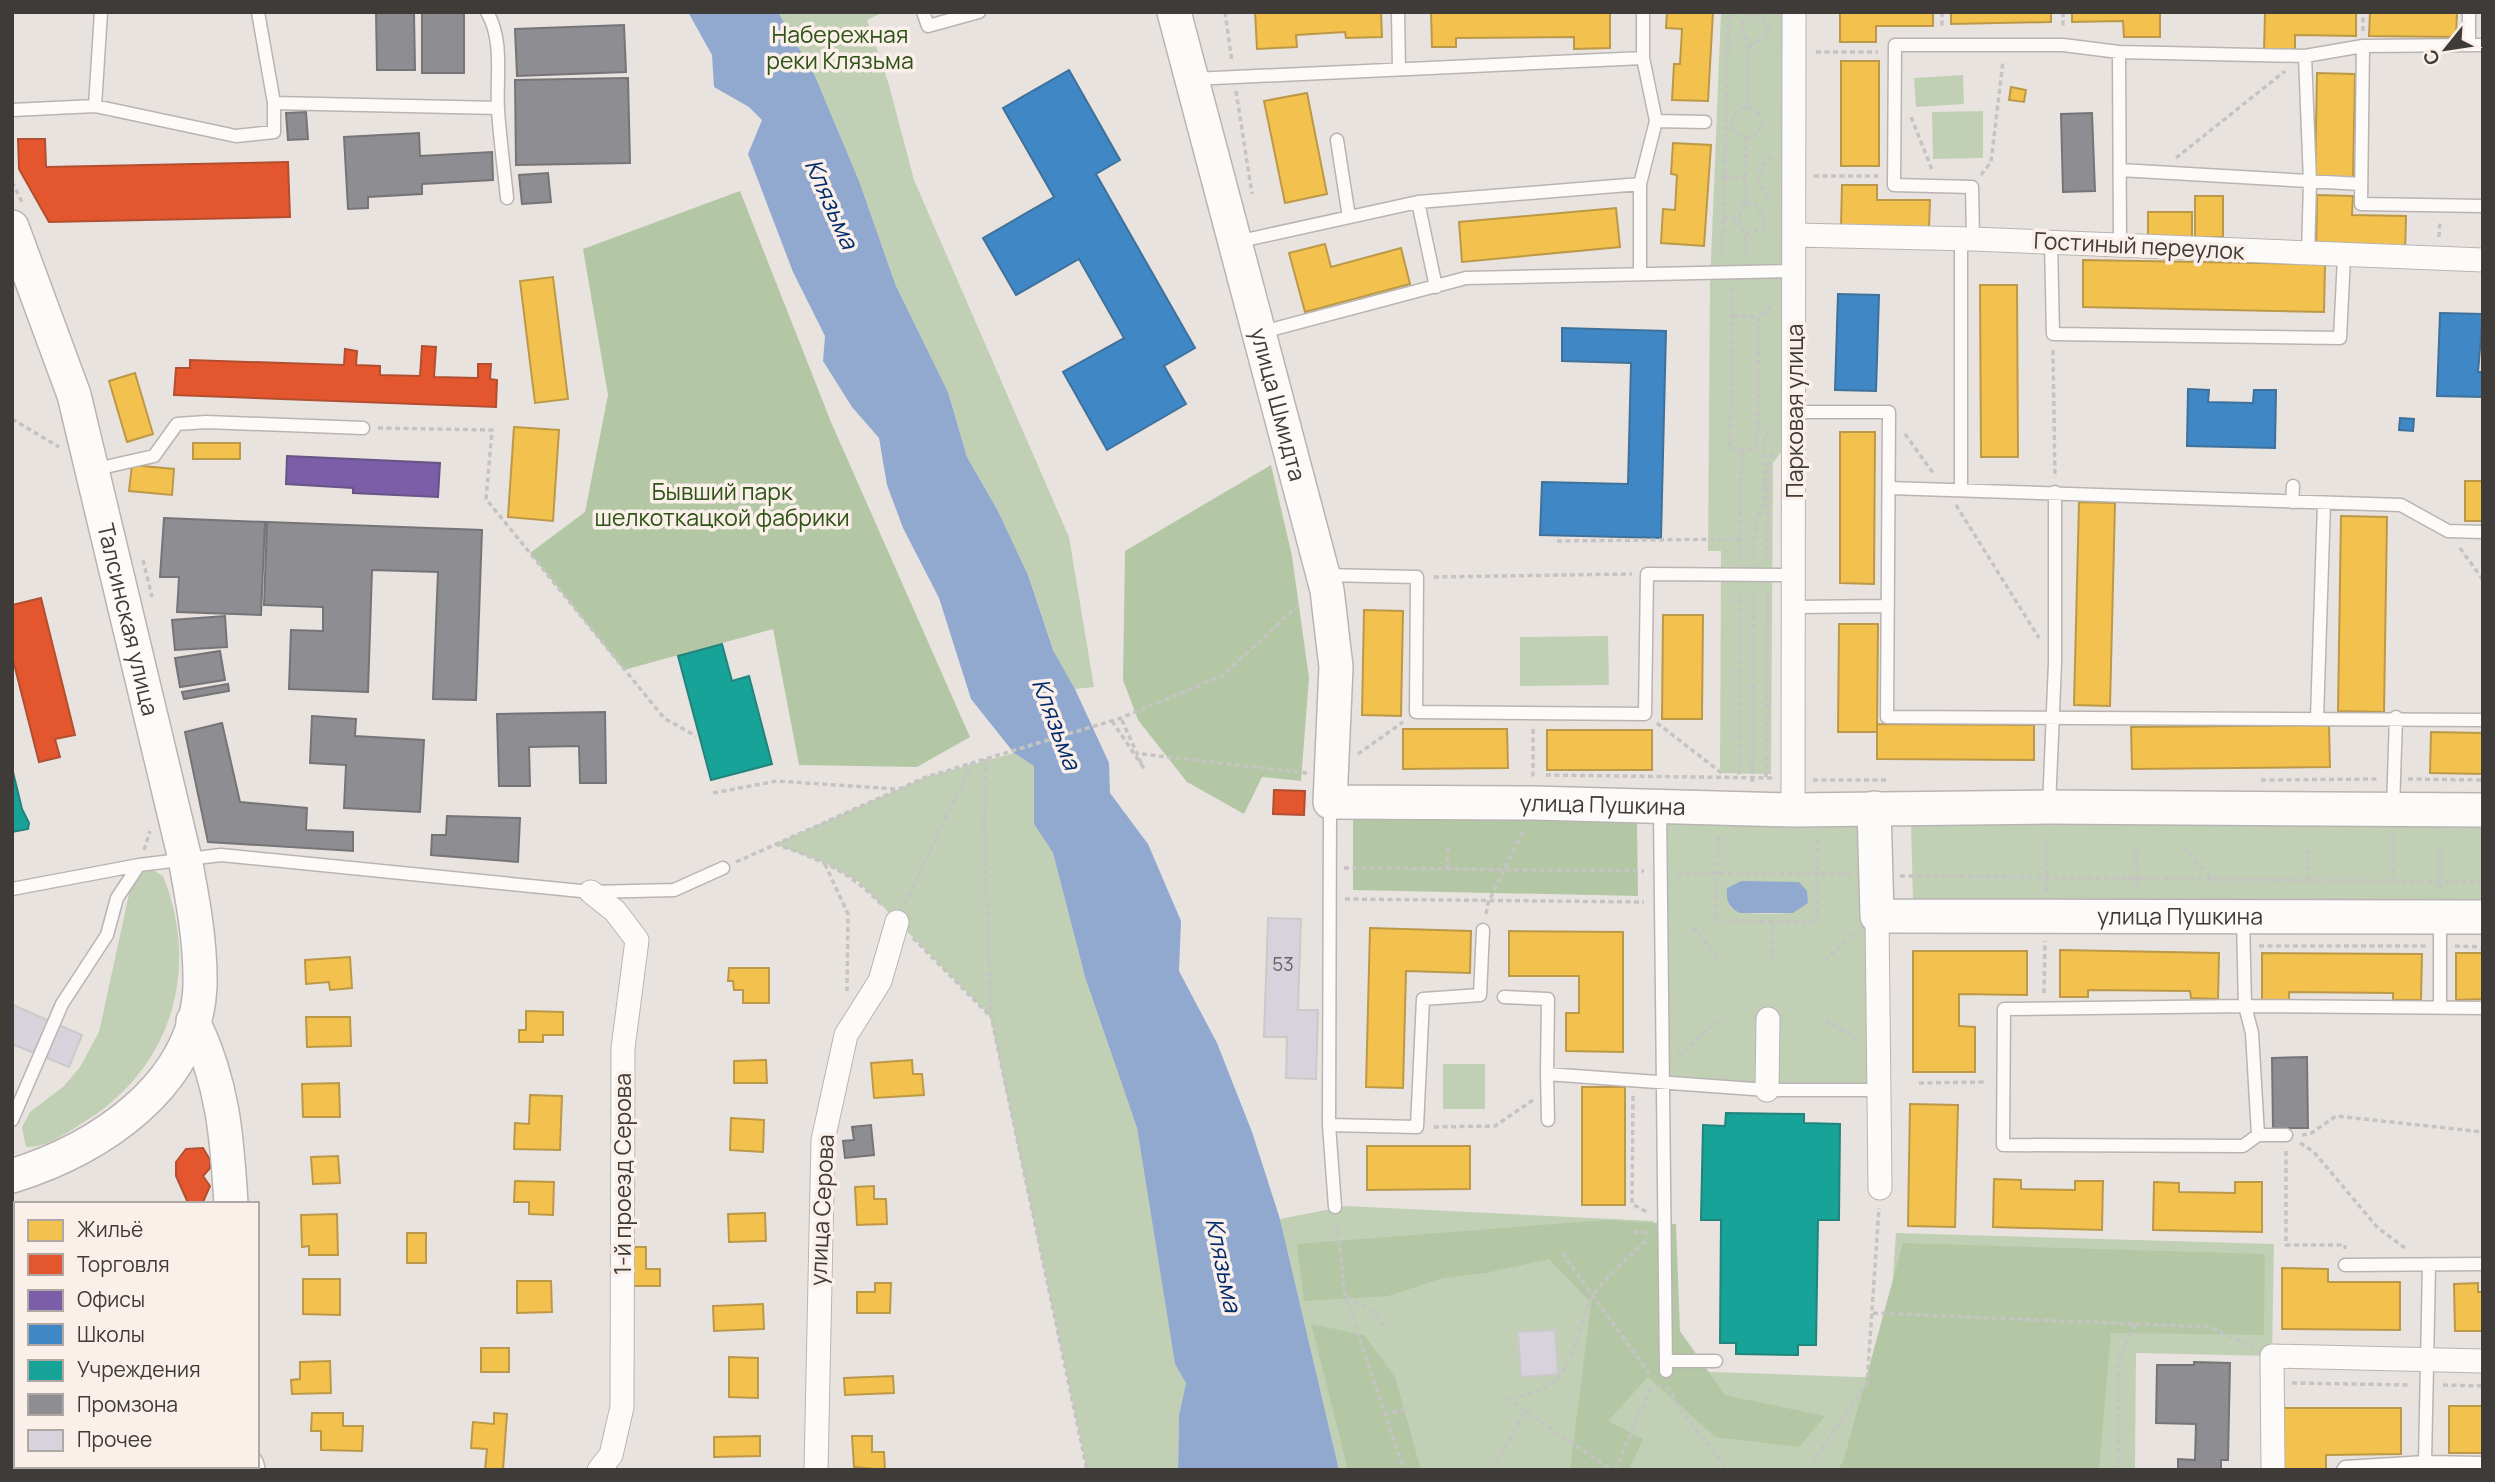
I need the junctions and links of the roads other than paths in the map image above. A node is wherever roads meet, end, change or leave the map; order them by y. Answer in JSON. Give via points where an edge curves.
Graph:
{"nodes":[{"id":1,"x":101,"y":12,"type":"edge"},
{"id":2,"x":258,"y":12,"type":"edge"},
{"id":3,"x":487,"y":12,"type":"edge"},
{"id":4,"x":923,"y":12,"type":"edge"},
{"id":5,"x":979,"y":12,"type":"edge"},
{"id":6,"x":1174,"y":12,"type":"edge"},
{"id":7,"x":1398,"y":12,"type":"edge"},
{"id":8,"x":1643,"y":12,"type":"edge"},
{"id":9,"x":1794,"y":12,"type":"edge"},
{"id":10,"x":2469,"y":12,"type":"edge"},
{"id":11,"x":2469,"y":45,"type":"junction"},
{"id":12,"x":2483,"y":45,"type":"edge"},
{"id":13,"x":2363,"y":46,"type":"junction"},
{"id":14,"x":2119,"y":52,"type":"junction"},
{"id":15,"x":2305,"y":56,"type":"junction"},
{"id":16,"x":1643,"y":58,"type":"junction"},
{"id":17,"x":1399,"y":69,"type":"junction"},
{"id":18,"x":1190,"y":79,"type":"junction"},
{"id":19,"x":274,"y":103,"type":"junction"},
{"id":20,"x":95,"y":106,"type":"junction"},
{"id":21,"x":33,"y":107,"type":"junction"},
{"id":22,"x":498,"y":108,"type":"junction"},
{"id":23,"x":12,"y":110,"type":"edge"},
{"id":24,"x":12,"y":117,"type":"edge"},
{"id":25,"x":1656,"y":121,"type":"junction"},
{"id":26,"x":1705,"y":122,"type":"dead end"},
{"id":27,"x":1337,"y":140,"type":"dead end"},
{"id":28,"x":2120,"y":170,"type":"junction"},
{"id":29,"x":2310,"y":182,"type":"junction"},
{"id":30,"x":1640,"y":184,"type":"junction"},
{"id":31,"x":2361,"y":184,"type":"junction"},
{"id":32,"x":507,"y":198,"type":"dead end"},
{"id":33,"x":1418,"y":202,"type":"junction"},
{"id":34,"x":2483,"y":206,"type":"edge"},
{"id":35,"x":1349,"y":217,"type":"junction"},
{"id":36,"x":12,"y":227,"type":"edge"},
{"id":37,"x":1795,"y":235,"type":"junction"},
{"id":38,"x":1967,"y":239,"type":"junction"},
{"id":39,"x":2051,"y":242,"type":"junction"},
{"id":40,"x":1234,"y":243,"type":"junction"},
{"id":41,"x":2120,"y":245,"type":"junction"},
{"id":42,"x":2308,"y":255,"type":"junction"},
{"id":43,"x":2344,"y":257,"type":"junction"},
{"id":44,"x":2483,"y":261,"type":"edge"},
{"id":45,"x":1795,"y":271,"type":"junction"},
{"id":46,"x":1640,"y":272,"type":"junction"},
{"id":47,"x":1436,"y":286,"type":"junction"},
{"id":48,"x":1258,"y":333,"type":"junction"},
{"id":49,"x":1795,"y":412,"type":"junction"},
{"id":50,"x":363,"y":428,"type":"road end"},
{"id":51,"x":92,"y":470,"type":"junction"},
{"id":52,"x":2292,"y":486,"type":"dead end"},
{"id":53,"x":1889,"y":488,"type":"junction"},
{"id":54,"x":1961,"y":489,"type":"junction"},
{"id":55,"x":2055,"y":492,"type":"junction"},
{"id":56,"x":2292,"y":502,"type":"junction"},
{"id":57,"x":2324,"y":503,"type":"junction"},
{"id":58,"x":2483,"y":532,"type":"edge"},
{"id":59,"x":1323,"y":575,"type":"junction"},
{"id":60,"x":1795,"y":575,"type":"junction"},
{"id":61,"x":1888,"y":606,"type":"junction"},
{"id":62,"x":1795,"y":607,"type":"junction"},
{"id":63,"x":2396,"y":717,"type":"junction"},
{"id":64,"x":2317,"y":718,"type":"junction"},
{"id":65,"x":2052,"y":719,"type":"junction"},
{"id":66,"x":2483,"y":719,"type":"edge"},
{"id":67,"x":1339,"y":778,"type":"junction"},
{"id":68,"x":1660,"y":806,"type":"junction"},
{"id":69,"x":2049,"y":807,"type":"junction"},
{"id":70,"x":1889,"y":808,"type":"junction"},
{"id":71,"x":2393,"y":809,"type":"junction"},
{"id":72,"x":1793,"y":810,"type":"junction"},
{"id":73,"x":2483,"y":810,"type":"edge"},
{"id":74,"x":185,"y":859,"type":"junction"},
{"id":75,"x":139,"y":865,"type":"junction"},
{"id":76,"x":723,"y":868,"type":"road end"},
{"id":77,"x":12,"y":889,"type":"edge"},
{"id":78,"x":592,"y":892,"type":"junction"},
{"id":79,"x":2483,"y":917,"type":"edge"},
{"id":80,"x":2243,"y":918,"type":"junction"},
{"id":81,"x":897,"y":922,"type":"road end"},
{"id":82,"x":1867,"y":923,"type":"junction"},
{"id":83,"x":1483,"y":930,"type":"dead end"},
{"id":84,"x":2440,"y":931,"type":"junction"},
{"id":85,"x":1504,"y":997,"type":"dead end"},
{"id":86,"x":2245,"y":1006,"type":"junction"},
{"id":87,"x":2440,"y":1008,"type":"junction"},
{"id":88,"x":2483,"y":1009,"type":"edge"},
{"id":89,"x":1769,"y":1019,"type":"dead end"},
{"id":90,"x":193,"y":1021,"type":"junction"},
{"id":91,"x":1547,"y":1074,"type":"junction"},
{"id":92,"x":1664,"y":1081,"type":"junction"},
{"id":93,"x":1767,"y":1090,"type":"junction"},
{"id":94,"x":1878,"y":1090,"type":"junction"},
{"id":95,"x":12,"y":1120,"type":"edge"},
{"id":96,"x":1548,"y":1120,"type":"dead end"},
{"id":97,"x":1329,"y":1125,"type":"junction"},
{"id":98,"x":2258,"y":1135,"type":"junction"},
{"id":99,"x":2286,"y":1135,"type":"road end"},
{"id":100,"x":12,"y":1176,"type":"edge"},
{"id":101,"x":1880,"y":1188,"type":"road end"},
{"id":102,"x":231,"y":1202,"type":"edge"},
{"id":103,"x":1335,"y":1207,"type":"road end"},
{"id":104,"x":2344,"y":1265,"type":"road end"},
{"id":105,"x":2429,"y":1265,"type":"junction"},
{"id":106,"x":2483,"y":1265,"type":"edge"},
{"id":107,"x":2426,"y":1359,"type":"junction"},
{"id":108,"x":1716,"y":1361,"type":"dead end"},
{"id":109,"x":2483,"y":1361,"type":"edge"},
{"id":110,"x":2425,"y":1462,"type":"junction"},
{"id":111,"x":2483,"y":1463,"type":"edge"},
{"id":112,"x":599,"y":1470,"type":"edge"},
{"id":113,"x":816,"y":1470,"type":"edge"},
{"id":114,"x":2273,"y":1470,"type":"edge"},
{"id":115,"x":2343,"y":1470,"type":"edge"}],
"edges":[{"from":1,"to":20,"type":"lane"},
{"from":2,"to":19,"type":"lane"},
{"from":3,"to":22,"type":"lane","via":[[494,24],[499,65]]},
{"from":4,"to":5,"type":"lane","via":[[928,26]]},
{"from":6,"to":18,"type":"street","name":"улица Шмидта"},
{"from":7,"to":17,"type":"lane"},
{"from":8,"to":16,"type":"lane"},
{"from":9,"to":37,"type":"street","name":"Парковая улица"},
{"from":10,"to":11,"type":"lane"},
{"from":11,"to":12,"type":"lane"},
{"from":11,"to":13,"type":"lane"},
{"from":13,"to":15,"type":"lane"},
{"from":13,"to":31,"type":"lane"},
{"from":14,"to":15,"type":"lane"},
{"from":14,"to":28,"type":"lane"},
{"from":14,"to":38,"type":"lane","via":[[2063,45],[1895,45],[1894,185],[1972,187]]},
{"from":15,"to":29,"type":"lane"},
{"from":16,"to":17,"type":"lane"},
{"from":16,"to":25,"type":"lane"},
{"from":17,"to":18,"type":"lane"},
{"from":18,"to":40,"type":"street","name":"улица Шмидта"},
{"from":19,"to":20,"type":"lane","via":[[274,132],[236,136]]},
{"from":19,"to":22,"type":"lane"},
{"from":20,"to":21,"type":"lane"},
{"from":21,"to":23,"type":"lane"},
{"from":21,"to":24,"type":"lane"},
{"from":22,"to":32,"type":"lane"},
{"from":25,"to":26,"type":"lane"},
{"from":25,"to":30,"type":"lane"},
{"from":27,"to":35,"type":"lane"},
{"from":28,"to":29,"type":"lane"},
{"from":28,"to":41,"type":"lane"},
{"from":29,"to":31,"type":"lane"},
{"from":29,"to":42,"type":"lane"},
{"from":30,"to":33,"type":"lane"},
{"from":30,"to":46,"type":"lane"},
{"from":31,"to":34,"type":"lane","via":[[2361,204]]},
{"from":33,"to":35,"type":"lane"},
{"from":33,"to":47,"type":"lane"},
{"from":35,"to":40,"type":"lane"},
{"from":36,"to":51,"type":"street","name":"Талсинская улица","via":[[65,363]]},
{"from":37,"to":38,"type":"street","name":"Гостиный переулок"},
{"from":37,"to":45,"type":"street","name":"Парковая улица"},
{"from":38,"to":39,"type":"street","name":"Гостиный переулок"},
{"from":38,"to":54,"type":"lane"},
{"from":39,"to":41,"type":"street","name":"Гостиный переулок"},
{"from":39,"to":43,"type":"lane","via":[[2053,334],[2340,338]]},
{"from":40,"to":48,"type":"street","name":"улица Шмидта"},
{"from":41,"to":42,"type":"street","name":"Гостиный переулок"},
{"from":42,"to":43,"type":"street","name":"Гостиный переулок"},
{"from":43,"to":44,"type":"street","name":"Гостиный переулок"},
{"from":45,"to":46,"type":"lane"},
{"from":45,"to":49,"type":"street","name":"Парковая улица"},
{"from":46,"to":47,"type":"lane","via":[[1466,278]]},
{"from":47,"to":48,"type":"lane"},
{"from":48,"to":59,"type":"street","name":"улица Шмидта"},
{"from":49,"to":53,"type":"lane","via":[[1889,412]]},
{"from":49,"to":60,"type":"street","name":"Парковая улица"},
{"from":50,"to":51,"type":"lane","via":[[177,425],[154,456]]},
{"from":51,"to":74,"type":"street","name":"Талсинская улица"},
{"from":52,"to":56,"type":"lane"},
{"from":53,"to":54,"type":"lane"},
{"from":53,"to":61,"type":"lane"},
{"from":54,"to":55,"type":"lane"},
{"from":55,"to":56,"type":"lane","via":[[2136,489]]},
{"from":55,"to":65,"type":"lane"},
{"from":56,"to":57,"type":"lane"},
{"from":57,"to":58,"type":"lane","via":[[2401,505],[2448,531]]},
{"from":57,"to":64,"type":"lane"},
{"from":59,"to":60,"type":"lane","via":[[1418,577],[1416,712],[1645,714],[1647,574]]},
{"from":59,"to":67,"type":"street","name":"улица Шмидта","via":[[1336,667]]},
{"from":60,"to":62,"type":"street","name":"Парковая улица"},
{"from":61,"to":62,"type":"lane"},
{"from":61,"to":65,"type":"lane","via":[[1887,716]]},
{"from":62,"to":72,"type":"street","name":"Парковая улица"},
{"from":63,"to":64,"type":"lane"},
{"from":63,"to":66,"type":"lane"},
{"from":63,"to":71,"type":"lane"},
{"from":64,"to":65,"type":"lane"},
{"from":65,"to":69,"type":"lane"},
{"from":67,"to":68,"type":"street","name":"улица Пушкина"},
{"from":67,"to":97,"type":"lane"},
{"from":68,"to":72,"type":"street","name":"улица Пушкина"},
{"from":68,"to":92,"type":"lane"},
{"from":69,"to":70,"type":"street","name":"улица Пушкина"},
{"from":69,"to":71,"type":"street","name":"улица Пушкина"},
{"from":70,"to":72,"type":"street","name":"улица Пушкина"},
{"from":70,"to":82,"type":"street"},
{"from":71,"to":73,"type":"street","name":"улица Пушкина"},
{"from":74,"to":75,"type":"lane"},
{"from":74,"to":78,"type":"lane","via":[[221,855]]},
{"from":74,"to":90,"type":"street","name":"Талсинская улица","via":[[199,956],[200,989]]},
{"from":75,"to":77,"type":"lane"},
{"from":75,"to":95,"type":"lane","via":[[117,898],[107,935],[62,1004]]},
{"from":76,"to":78,"type":"lane","via":[[674,890]]},
{"from":78,"to":112,"type":"street","name":"1-й проезд Серова","via":[[615,911],[637,940],[623,1048],[622,1407],[611,1455]]},
{"from":79,"to":84,"type":"street","name":"улица Пушкина"},
{"from":80,"to":82,"type":"street","name":"улица Пушкина"},
{"from":80,"to":84,"type":"street","name":"улица Пушкина"},
{"from":80,"to":86,"type":"lane"},
{"from":81,"to":113,"type":"street","name":"улица Серова","via":[[880,981],[846,1035],[823,1140]]},
{"from":82,"to":94,"type":"street"},
{"from":83,"to":97,"type":"lane","via":[[1480,995],[1423,999],[1417,1127]]},
{"from":84,"to":87,"type":"lane"},
{"from":85,"to":91,"type":"lane","via":[[1548,999]]},
{"from":86,"to":87,"type":"lane"},
{"from":86,"to":98,"type":"lane","via":[[2252,1033]]},
{"from":86,"to":98,"type":"lane","via":[[2004,1009],[2003,1145],[2243,1146]]},
{"from":87,"to":88,"type":"lane"},
{"from":89,"to":93,"type":"street"},
{"from":90,"to":100,"type":"street","name":"Талсинская улица","via":[[172,1069],[131,1115],[87,1145]]},
{"from":90,"to":102,"type":"street","via":[[216,1076],[225,1120]]},
{"from":91,"to":92,"type":"lane"},
{"from":91,"to":96,"type":"lane"},
{"from":92,"to":93,"type":"lane"},
{"from":92,"to":108,"type":"lane","via":[[1666,1372]]},
{"from":93,"to":94,"type":"lane"},
{"from":94,"to":101,"type":"street"},
{"from":97,"to":103,"type":"lane"},
{"from":98,"to":99,"type":"lane"},
{"from":104,"to":105,"type":"lane"},
{"from":105,"to":106,"type":"lane"},
{"from":105,"to":107,"type":"lane"},
{"from":107,"to":109,"type":"street"},
{"from":107,"to":110,"type":"lane"},
{"from":107,"to":114,"type":"street","via":[[2272,1356]]},
{"from":110,"to":111,"type":"lane"},
{"from":110,"to":115,"type":"lane"}]}
